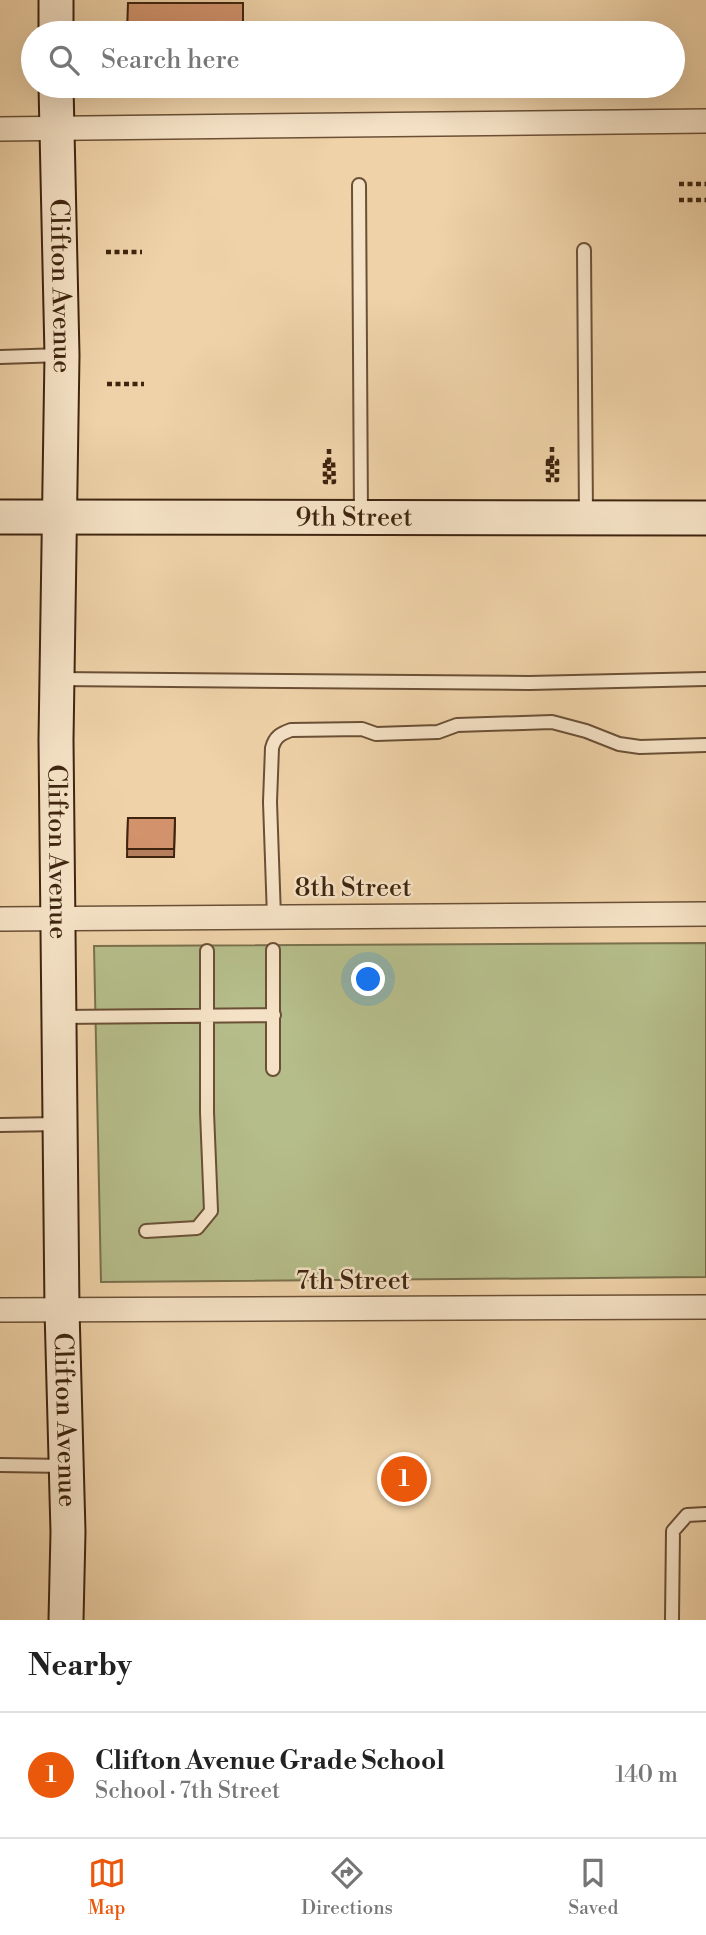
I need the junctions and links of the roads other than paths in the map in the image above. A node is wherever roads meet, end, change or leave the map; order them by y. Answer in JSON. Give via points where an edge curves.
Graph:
{"nodes":[{"id":1,"x":56,"y":0,"type":"edge"},
{"id":2,"x":56,"y":21,"type":"edge"},
{"id":3,"x":57,"y":98,"type":"edge"},
{"id":4,"x":706,"y":121,"type":"edge"},
{"id":5,"x":0,"y":130,"type":"edge"},
{"id":6,"x":57,"y":130,"type":"junction"},
{"id":7,"x":359,"y":185,"type":"dead end"},
{"id":8,"x":584,"y":250,"type":"dead end"},
{"id":9,"x":62,"y":355,"type":"junction"},
{"id":10,"x":0,"y":357,"type":"edge"},
{"id":11,"x":0,"y":517,"type":"edge"},
{"id":12,"x":59,"y":517,"type":"junction"},
{"id":13,"x":361,"y":518,"type":"junction"},
{"id":14,"x":586,"y":518,"type":"junction"},
{"id":15,"x":706,"y":518,"type":"edge"},
{"id":16,"x":57,"y":679,"type":"junction"},
{"id":17,"x":706,"y":679,"type":"edge"},
{"id":18,"x":706,"y":746,"type":"edge"},
{"id":19,"x":706,"y":914,"type":"edge"},
{"id":20,"x":274,"y":917,"type":"junction"},
{"id":21,"x":57,"y":918,"type":"junction"},
{"id":22,"x":0,"y":919,"type":"edge"},
{"id":23,"x":273,"y":950,"type":"dead end"},
{"id":24,"x":207,"y":951,"type":"dead end"},
{"id":25,"x":206,"y":1015,"type":"junction"},
{"id":26,"x":274,"y":1015,"type":"junction"},
{"id":27,"x":58,"y":1017,"type":"junction"},
{"id":28,"x":273,"y":1069,"type":"dead end"},
{"id":29,"x":60,"y":1124,"type":"junction"},
{"id":30,"x":0,"y":1125,"type":"edge"},
{"id":31,"x":146,"y":1231,"type":"dead end"},
{"id":32,"x":706,"y":1307,"type":"edge"},
{"id":33,"x":0,"y":1310,"type":"edge"},
{"id":34,"x":62,"y":1310,"type":"junction"},
{"id":35,"x":0,"y":1465,"type":"edge"},
{"id":36,"x":66,"y":1466,"type":"junction"},
{"id":37,"x":706,"y":1514,"type":"edge"},
{"id":38,"x":66,"y":1620,"type":"edge"},
{"id":39,"x":672,"y":1620,"type":"edge"}],
"edges":[{"from":1,"to":2,"type":"street"},
{"from":3,"to":6,"type":"street","name":"Clifton Avenue"},
{"from":4,"to":6,"type":"street"},
{"from":5,"to":6,"type":"street"},
{"from":6,"to":9,"type":"street","name":"Clifton Avenue"},
{"from":7,"to":13,"type":"lane"},
{"from":8,"to":14,"type":"lane"},
{"from":9,"to":10,"type":"lane"},
{"from":9,"to":12,"type":"street","name":"Clifton Avenue"},
{"from":11,"to":12,"type":"street","name":"9th Street"},
{"from":12,"to":13,"type":"street","name":"9th Street"},
{"from":12,"to":16,"type":"street","name":"Clifton Avenue"},
{"from":13,"to":14,"type":"street","name":"9th Street"},
{"from":14,"to":15,"type":"street","name":"9th Street"},
{"from":16,"to":17,"type":"lane","via":[[529,683]]},
{"from":16,"to":21,"type":"street","name":"Clifton Avenue"},
{"from":18,"to":20,"type":"lane","via":[[640,747],[552,722],[376,734],[362,729],[291,730],[281,734],[272,748]]},
{"from":19,"to":20,"type":"street","name":"8th Street"},
{"from":20,"to":21,"type":"street","name":"8th Street"},
{"from":21,"to":22,"type":"street","name":"8th Street"},
{"from":21,"to":27,"type":"street","name":"Clifton Avenue"},
{"from":23,"to":26,"type":"lane"},
{"from":24,"to":25,"type":"lane"},
{"from":25,"to":26,"type":"lane"},
{"from":25,"to":27,"type":"lane"},
{"from":25,"to":31,"type":"lane","via":[[211,1211],[197,1228]]},
{"from":26,"to":28,"type":"lane"},
{"from":27,"to":29,"type":"street","name":"Clifton Avenue"},
{"from":29,"to":30,"type":"lane"},
{"from":29,"to":34,"type":"street","name":"Clifton Avenue"},
{"from":32,"to":34,"type":"street","name":"7th Street"},
{"from":33,"to":34,"type":"street","name":"7th Street"},
{"from":34,"to":36,"type":"street","name":"Clifton Avenue"},
{"from":35,"to":36,"type":"lane"},
{"from":36,"to":38,"type":"street","name":"Clifton Avenue"},
{"from":37,"to":39,"type":"lane","via":[[687,1515],[673,1531]]}]}
